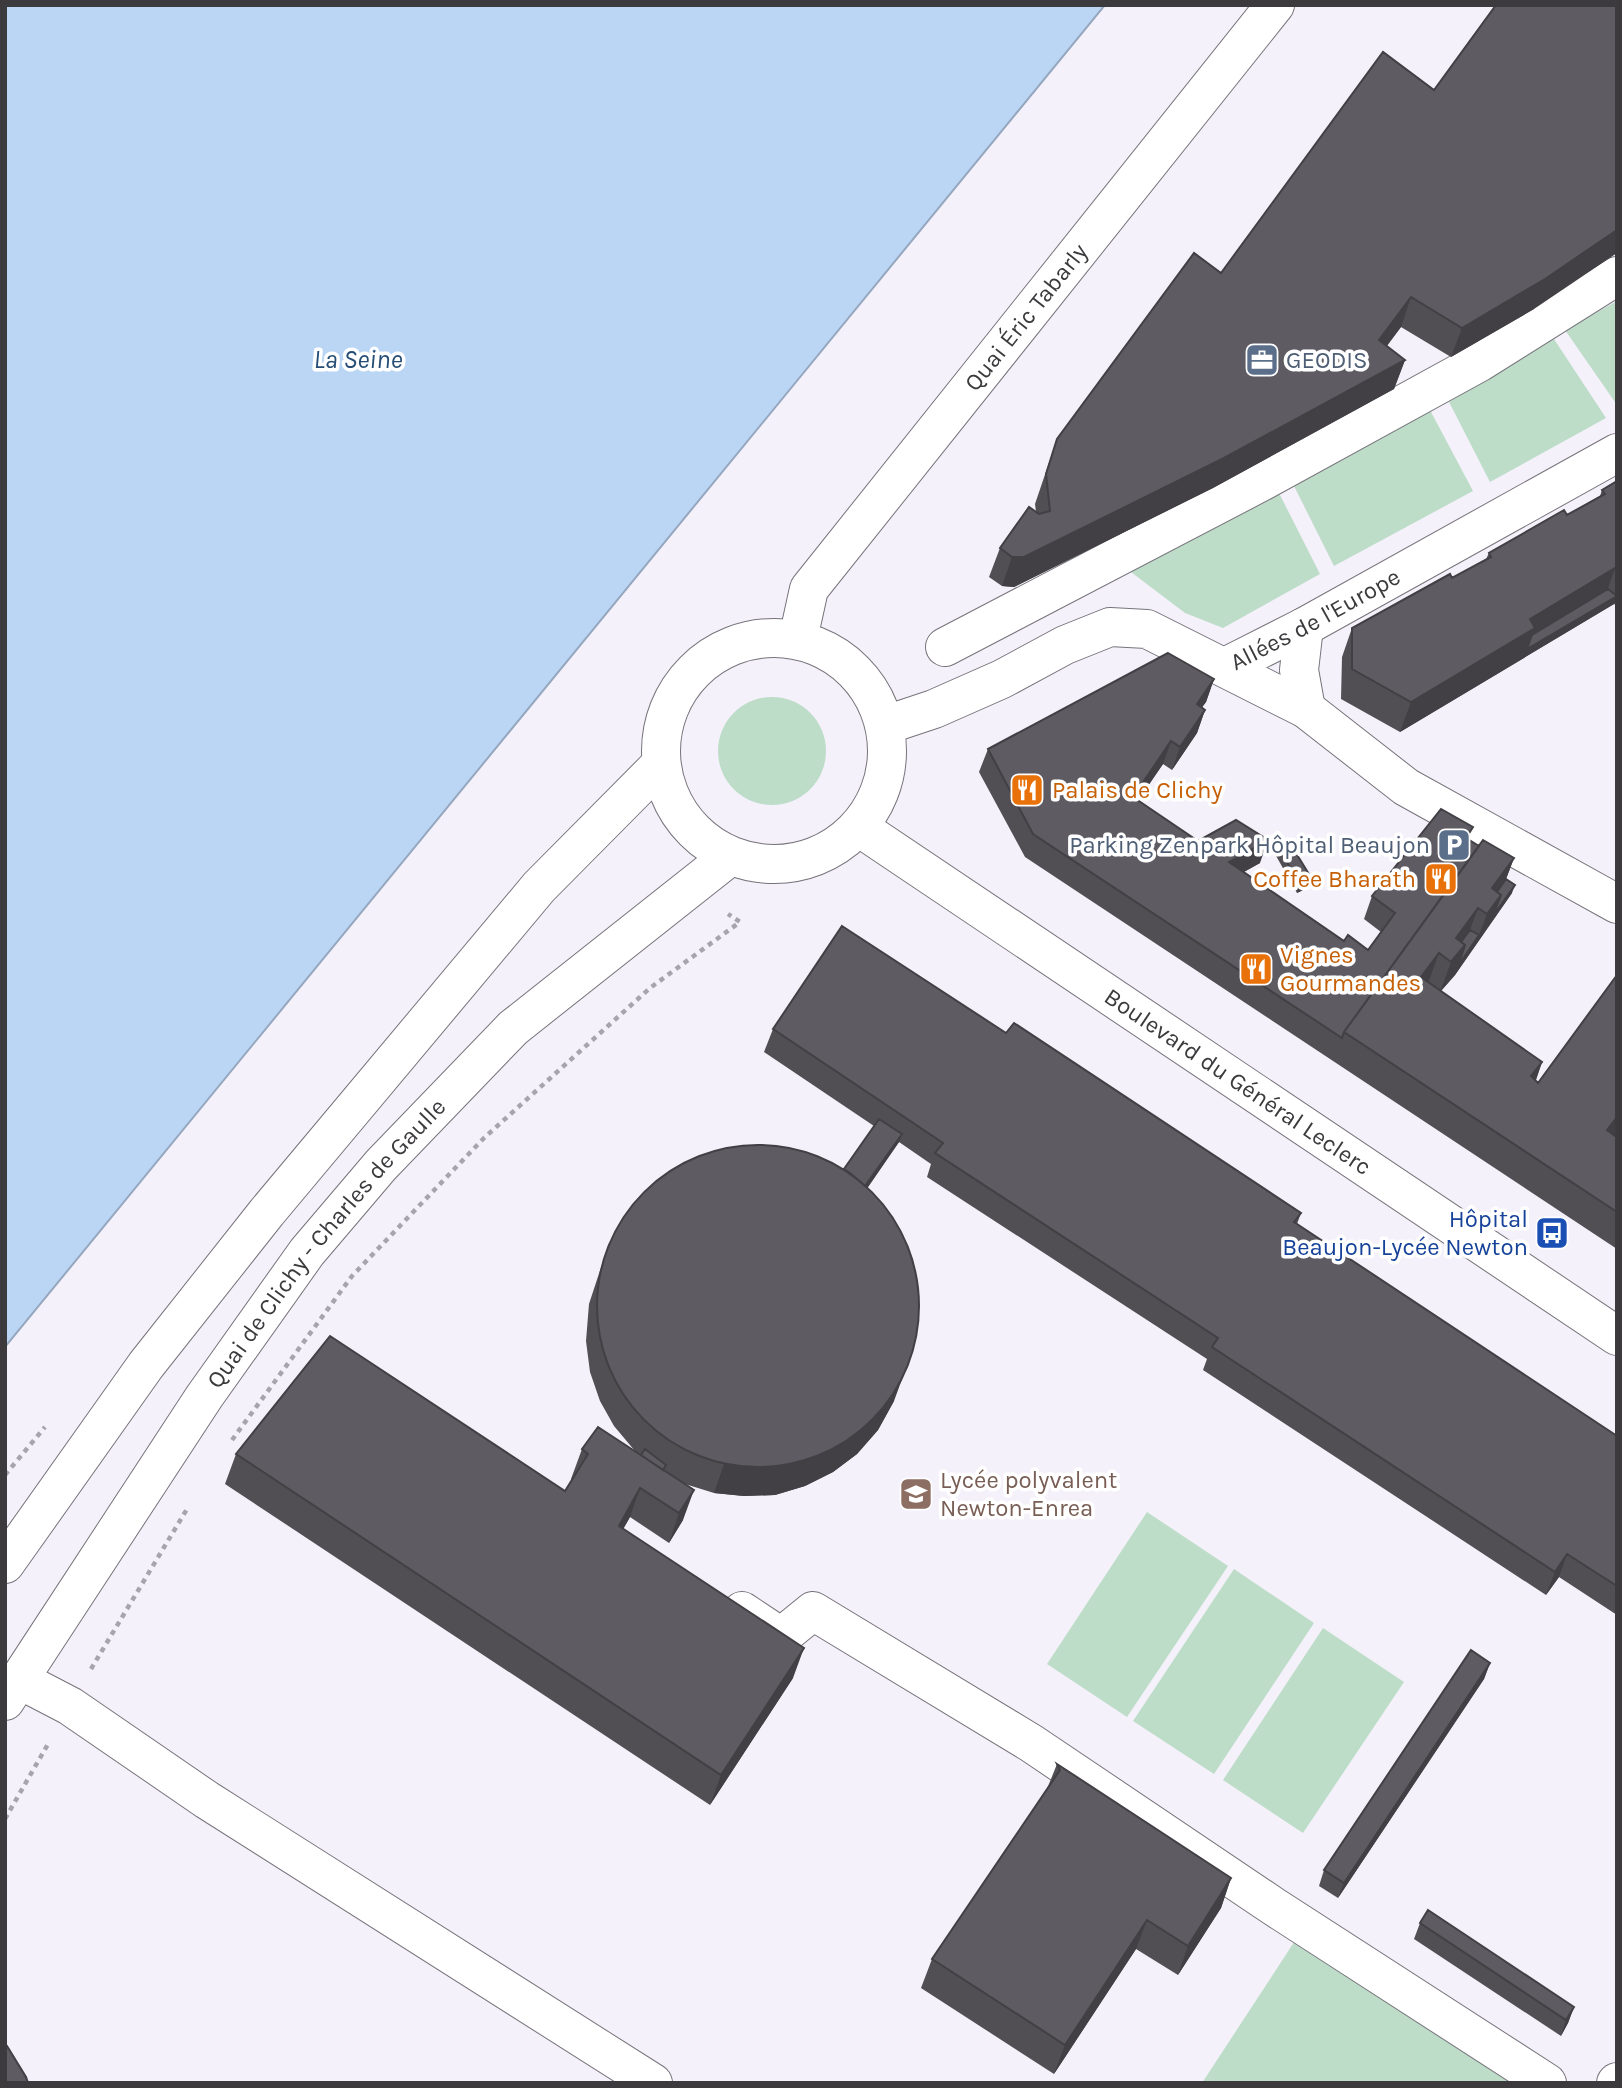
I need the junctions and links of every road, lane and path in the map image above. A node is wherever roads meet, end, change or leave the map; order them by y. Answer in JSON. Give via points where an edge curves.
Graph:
{"nodes":[{"id":1,"x":1275,"y":5,"type":"edge"},
{"id":2,"x":1617,"y":276,"type":"edge"},
{"id":3,"x":1617,"y":453,"type":"edge"},
{"id":4,"x":1304,"y":627,"type":"junction"},
{"id":5,"x":798,"y":639,"type":"junction"},
{"id":6,"x":945,"y":647,"type":"dead end"},
{"id":7,"x":1225,"y":667,"type":"junction"},
{"id":8,"x":1306,"y":709,"type":"junction"},
{"id":9,"x":886,"y":725,"type":"junction"},
{"id":10,"x":660,"y":765,"type":"junction"},
{"id":11,"x":860,"y":828,"type":"junction"},
{"id":12,"x":729,"y":857,"type":"junction"},
{"id":13,"x":1617,"y":904,"type":"edge"},
{"id":14,"x":724,"y":912,"type":"dead end"},
{"id":15,"x":1613,"y":1324,"type":"edge"},
{"id":16,"x":225,"y":1449,"type":"dead end"},
{"id":17,"x":188,"y":1507,"type":"dead end"},
{"id":18,"x":5,"y":1564,"type":"edge"},
{"id":19,"x":716,"y":1594,"type":"edge"},
{"id":20,"x":12,"y":1690,"type":"edge"},
{"id":21,"x":70,"y":1706,"type":"junction"},
{"id":22,"x":5,"y":1819,"type":"edge"},
{"id":23,"x":653,"y":2083,"type":"edge"},
{"id":24,"x":1547,"y":2083,"type":"edge"}],
"edges":[{"from":1,"to":5,"type":"main road","name":"Quai Éric Tabarly","via":[[809,589]]},
{"from":2,"to":6,"type":"main road","via":[[1480,362]]},
{"from":3,"to":4,"type":"main road","name":"Allées de l'Europe"},
{"from":4,"to":7,"type":"main road","name":"Allées de l'Europe"},
{"from":4,"to":8,"type":"main road","via":[[1299,670]]},
{"from":5,"to":9,"type":"main road","via":[[825,648],[849,664],[869,686]]},
{"from":5,"to":10,"type":"main road","via":[[744,640],[696,666],[667,711]]},
{"from":7,"to":8,"type":"main road"},
{"from":7,"to":9,"type":"main road","name":"Allées de l'Europe","via":[[1147,629],[1110,627],[934,709]]},
{"from":8,"to":13,"type":"main road","via":[[1406,788]]},
{"from":9,"to":11,"type":"main road","via":[[888,761],[879,797]]},
{"from":10,"to":12,"type":"main road","via":[[671,803],[695,835]]},
{"from":10,"to":18,"type":"main road","via":[[538,887],[267,1212],[146,1364]]},
{"from":11,"to":12,"type":"main road","via":[[821,855],[776,866]]},
{"from":11,"to":15,"type":"main road","name":"Boulevard du Général Leclerc"},
{"from":12,"to":20,"type":"main road","name":"Quai de Clichy - Charles de Gaulle","via":[[513,1028],[381,1165],[307,1252],[204,1397]]},
{"from":14,"to":16,"type":"path","via":[[740,922],[650,988],[484,1138],[352,1276]]},
{"from":17,"to":21,"type":"path"},
{"from":19,"to":24,"type":"main road","via":[[781,1637],[813,1611],[1031,1743]]},
{"from":20,"to":21,"type":"main road"},
{"from":21,"to":22,"type":"path"},
{"from":21,"to":23,"type":"main road","via":[[207,1800]]}]}
